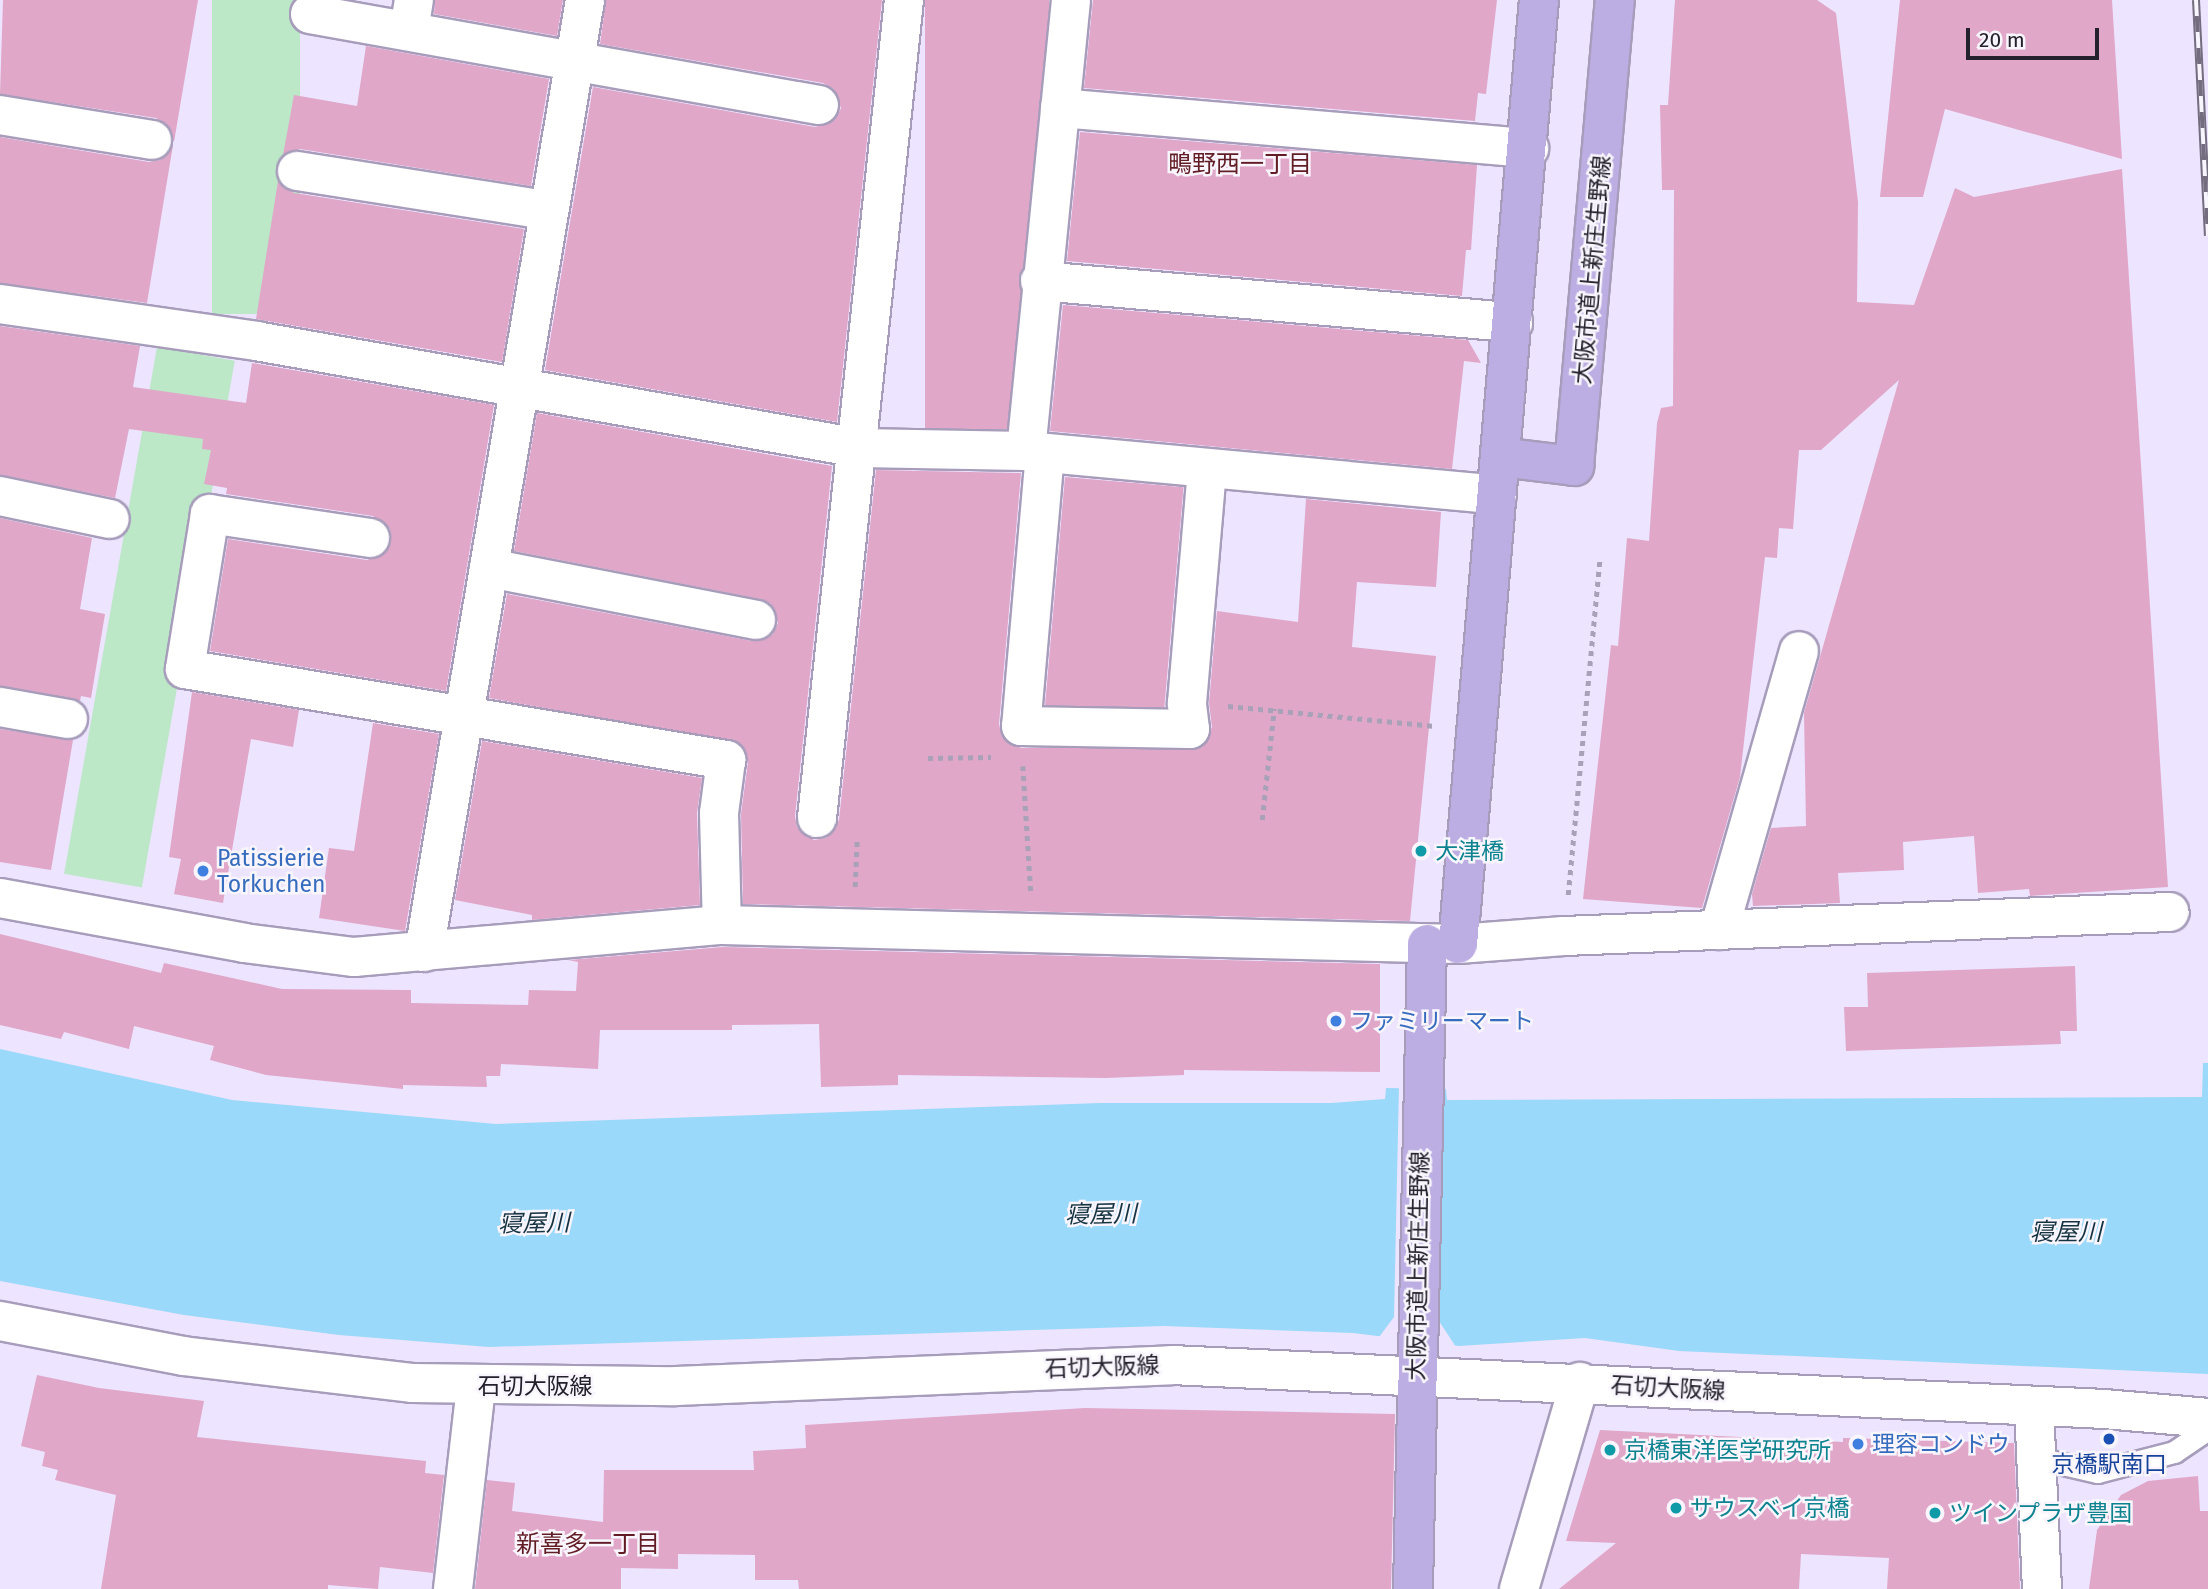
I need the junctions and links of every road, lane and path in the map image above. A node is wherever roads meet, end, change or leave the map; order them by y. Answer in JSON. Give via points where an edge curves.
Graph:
{"nodes":[{"id":1,"x":585,"y":0,"type":"edge"},
{"id":2,"x":904,"y":0,"type":"edge"},
{"id":3,"x":1071,"y":0,"type":"edge"},
{"id":4,"x":1539,"y":0,"type":"edge"},
{"id":5,"x":1615,"y":0,"type":"edge"},
{"id":6,"x":310,"y":14,"type":"dead end"},
{"id":7,"x":411,"y":16,"type":"edge"},
{"id":8,"x":575,"y":62,"type":"junction"},
{"id":9,"x":819,"y":105,"type":"dead end"},
{"id":10,"x":1060,"y":108,"type":"junction"},
{"id":11,"x":0,"y":115,"type":"edge"},
{"id":12,"x":152,"y":141,"type":"dead end"},
{"id":13,"x":1529,"y":148,"type":"junction"},
{"id":14,"x":297,"y":171,"type":"dead end"},
{"id":15,"x":546,"y":210,"type":"junction"},
{"id":16,"x":1040,"y":281,"type":"junction"},
{"id":17,"x":0,"y":303,"type":"edge"},
{"id":18,"x":1513,"y":322,"type":"junction"},
{"id":19,"x":519,"y":389,"type":"junction"},
{"id":20,"x":859,"y":448,"type":"junction"},
{"id":21,"x":1036,"y":452,"type":"junction"},
{"id":22,"x":1500,"y":457,"type":"junction"},
{"id":23,"x":1207,"y":469,"type":"junction"},
{"id":24,"x":1497,"y":495,"type":"junction"},
{"id":25,"x":0,"y":496,"type":"edge"},
{"id":26,"x":110,"y":519,"type":"dead end"},
{"id":27,"x":370,"y":538,"type":"dead end"},
{"id":28,"x":1600,"y":558,"type":"dead end"},
{"id":29,"x":489,"y":568,"type":"junction"},
{"id":30,"x":756,"y":620,"type":"dead end"},
{"id":31,"x":1799,"y":651,"type":"dead end"},
{"id":32,"x":1187,"y":703,"type":"junction"},
{"id":33,"x":0,"y":707,"type":"edge"},
{"id":34,"x":1274,"y":709,"type":"junction"},
{"id":35,"x":464,"y":715,"type":"junction"},
{"id":36,"x":68,"y":719,"type":"dead end"},
{"id":37,"x":1446,"y":727,"type":"dead end"},
{"id":38,"x":1022,"y":741,"type":"junction"},
{"id":39,"x":928,"y":758,"type":"dead end"},
{"id":40,"x":817,"y":818,"type":"dead end"},
{"id":41,"x":1262,"y":820,"type":"dead end"},
{"id":42,"x":857,"y":822,"type":"dead end"},
{"id":43,"x":0,"y":898,"type":"edge"},
{"id":44,"x":1031,"y":899,"type":"dead end"},
{"id":45,"x":2170,"y":912,"type":"dead end"},
{"id":46,"x":722,"y":925,"type":"junction"},
{"id":47,"x":854,"y":930,"type":"junction"},
{"id":48,"x":1719,"y":930,"type":"junction"},
{"id":49,"x":1564,"y":936,"type":"junction"},
{"id":50,"x":1442,"y":944,"type":"junction"},
{"id":51,"x":424,"y":952,"type":"junction"},
{"id":52,"x":0,"y":1321,"type":"edge"},
{"id":53,"x":1417,"y":1360,"type":"junction"},
{"id":54,"x":1580,"y":1382,"type":"junction"},
{"id":55,"x":476,"y":1386,"type":"junction"},
{"id":56,"x":2034,"y":1406,"type":"junction"},
{"id":57,"x":2208,"y":1418,"type":"edge"},
{"id":58,"x":2208,"y":1429,"type":"edge"},
{"id":59,"x":2037,"y":1458,"type":"junction"},
{"id":60,"x":453,"y":1589,"type":"edge"},
{"id":61,"x":1413,"y":1589,"type":"edge"},
{"id":62,"x":1519,"y":1589,"type":"edge"},
{"id":63,"x":2042,"y":1589,"type":"edge"}],
"edges":[{"from":1,"to":8,"type":"street"},
{"from":2,"to":20,"type":"street"},
{"from":3,"to":10,"type":"street"},
{"from":4,"to":13,"type":"main road","name":"大阪市道上新庄生野線"},
{"from":5,"to":22,"type":"main road","name":"大阪市道上新庄生野線","via":[[1574,466]]},
{"from":6,"to":7,"type":"street"},
{"from":7,"to":8,"type":"street"},
{"from":8,"to":9,"type":"street"},
{"from":8,"to":15,"type":"street"},
{"from":10,"to":13,"type":"street"},
{"from":10,"to":16,"type":"street"},
{"from":11,"to":12,"type":"street"},
{"from":13,"to":18,"type":"main road","name":"大阪市道上新庄生野線"},
{"from":14,"to":15,"type":"street"},
{"from":15,"to":19,"type":"street"},
{"from":16,"to":18,"type":"street"},
{"from":16,"to":21,"type":"street"},
{"from":17,"to":19,"type":"street","via":[[256,341]]},
{"from":18,"to":22,"type":"main road","name":"大阪市道上新庄生野線"},
{"from":19,"to":20,"type":"street"},
{"from":19,"to":29,"type":"street"},
{"from":20,"to":21,"type":"street"},
{"from":20,"to":40,"type":"street"},
{"from":21,"to":23,"type":"street"},
{"from":21,"to":38,"type":"street"},
{"from":22,"to":24,"type":"main road","name":"大阪市道上新庄生野線"},
{"from":23,"to":24,"type":"street"},
{"from":23,"to":32,"type":"street"},
{"from":24,"to":50,"type":"main road","name":"大阪市道上新庄生野線"},
{"from":25,"to":26,"type":"street"},
{"from":27,"to":35,"type":"street","via":[[210,514],[186,669]]},
{"from":28,"to":49,"type":"path"},
{"from":29,"to":30,"type":"street"},
{"from":29,"to":35,"type":"street"},
{"from":31,"to":48,"type":"street"},
{"from":32,"to":34,"type":"path"},
{"from":32,"to":38,"type":"street","via":[[1190,729]]},
{"from":33,"to":36,"type":"street"},
{"from":34,"to":37,"type":"path"},
{"from":34,"to":41,"type":"path"},
{"from":35,"to":46,"type":"street","via":[[726,760],[719,813]]},
{"from":35,"to":51,"type":"street"},
{"from":38,"to":39,"type":"path"},
{"from":38,"to":44,"type":"path"},
{"from":42,"to":47,"type":"path"},
{"from":43,"to":51,"type":"street","via":[[244,943],[354,957]]},
{"from":45,"to":48,"type":"street"},
{"from":46,"to":47,"type":"street"},
{"from":46,"to":51,"type":"street"},
{"from":47,"to":50,"type":"street"},
{"from":48,"to":49,"type":"street"},
{"from":49,"to":50,"type":"street"},
{"from":50,"to":53,"type":"main road","name":"大阪市道上新庄生野線","via":[[1421,1074]]},
{"from":52,"to":55,"type":"street","name":"石切大阪線","via":[[183,1356],[335,1376]]},
{"from":53,"to":54,"type":"street","name":"石切大阪線"},
{"from":53,"to":55,"type":"street","name":"石切大阪線","via":[[1172,1365],[676,1386]]},
{"from":53,"to":61,"type":"main road","name":"大阪市道上新庄生野線"},
{"from":54,"to":56,"type":"street","name":"石切大阪線"},
{"from":54,"to":62,"type":"street"},
{"from":55,"to":60,"type":"street"},
{"from":56,"to":57,"type":"street","name":"石切大阪線"},
{"from":56,"to":59,"type":"street"},
{"from":58,"to":59,"type":"lane","via":[[2174,1452],[2097,1472]]},
{"from":59,"to":63,"type":"street"}]}
